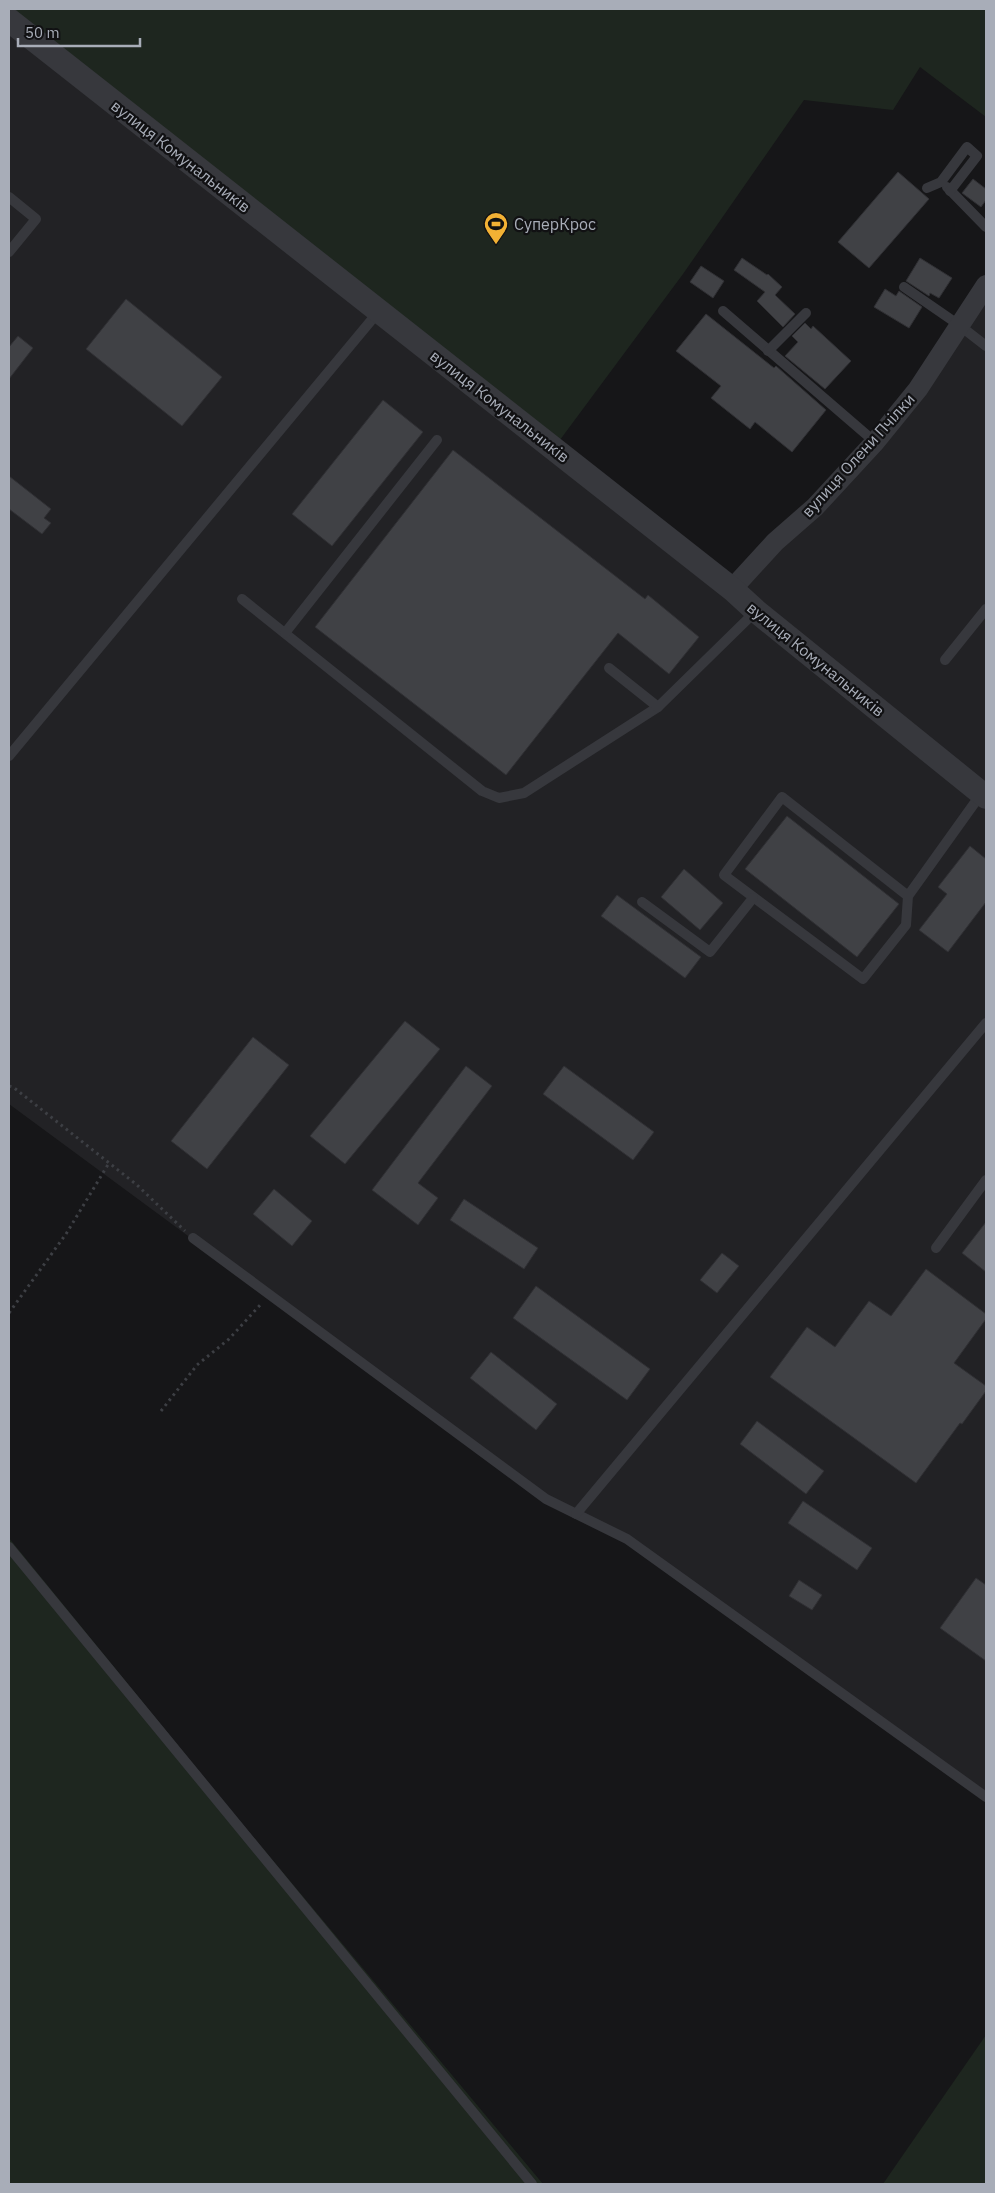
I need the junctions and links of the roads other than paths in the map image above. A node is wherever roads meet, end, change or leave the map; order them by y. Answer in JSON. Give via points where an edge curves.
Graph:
{"nodes":[{"id":1,"x":10,"y":22,"type":"edge"},
{"id":2,"x":941,"y":182,"type":"junction"},
{"id":3,"x":927,"y":188,"type":"dead end"},
{"id":4,"x":950,"y":191,"type":"junction"},
{"id":5,"x":9,"y":197,"type":"edge"},
{"id":6,"x":986,"y":227,"type":"edge"},
{"id":7,"x":9,"y":252,"type":"edge"},
{"id":8,"x":986,"y":285,"type":"edge"},
{"id":9,"x":904,"y":287,"type":"dead end"},
{"id":10,"x":379,"y":312,"type":"junction"},
{"id":11,"x":724,"y":312,"type":"dead end"},
{"id":12,"x":806,"y":313,"type":"dead end"},
{"id":13,"x":959,"y":325,"type":"junction"},
{"id":14,"x":986,"y":346,"type":"edge"},
{"id":15,"x":768,"y":350,"type":"junction"},
{"id":16,"x":437,"y":440,"type":"dead end"},
{"id":17,"x":875,"y":442,"type":"junction"},
{"id":18,"x":732,"y":589,"type":"junction"},
{"id":19,"x":242,"y":599,"type":"dead end"},
{"id":20,"x":986,"y":609,"type":"edge"},
{"id":21,"x":756,"y":612,"type":"junction"},
{"id":22,"x":285,"y":633,"type":"junction"},
{"id":23,"x":945,"y":660,"type":"dead end"},
{"id":24,"x":609,"y":668,"type":"dead end"},
{"id":25,"x":658,"y":707,"type":"junction"},
{"id":26,"x":9,"y":756,"type":"edge"},
{"id":27,"x":984,"y":796,"type":"edge"},
{"id":28,"x":908,"y":896,"type":"junction"},
{"id":29,"x":753,"y":898,"type":"junction"},
{"id":30,"x":642,"y":902,"type":"dead end"},
{"id":31,"x":986,"y":1023,"type":"edge"},
{"id":32,"x":986,"y":1180,"type":"edge"},
{"id":33,"x":193,"y":1238,"type":"road end"},
{"id":34,"x":936,"y":1248,"type":"dead end"},
{"id":35,"x":576,"y":1514,"type":"junction"},
{"id":36,"x":9,"y":1547,"type":"edge"},
{"id":37,"x":986,"y":1797,"type":"edge"},
{"id":38,"x":532,"y":2184,"type":"edge"}],
"edges":[{"from":1,"to":10,"type":"street","name":"вулиця Комунальників"},
{"from":2,"to":3,"type":"lane"},
{"from":2,"to":4,"type":"lane"},
{"from":2,"to":4,"type":"lane","via":[[967,147],[976,156]]},
{"from":4,"to":6,"type":"lane"},
{"from":5,"to":7,"type":"lane","via":[[36,219]]},
{"from":8,"to":13,"type":"street","name":"вулиця Олени Пчілки"},
{"from":9,"to":13,"type":"lane"},
{"from":10,"to":18,"type":"street","name":"вулиця Комунальників"},
{"from":10,"to":26,"type":"lane"},
{"from":11,"to":15,"type":"lane"},
{"from":12,"to":15,"type":"lane"},
{"from":13,"to":14,"type":"lane"},
{"from":13,"to":17,"type":"street","name":"вулиця Олени Пчілки","via":[[918,389]]},
{"from":15,"to":17,"type":"lane"},
{"from":16,"to":22,"type":"lane"},
{"from":17,"to":18,"type":"street","name":"вулиця Олени Пчілки"},
{"from":18,"to":21,"type":"street","name":"вулиця Комунальників"},
{"from":19,"to":22,"type":"lane"},
{"from":20,"to":23,"type":"lane"},
{"from":21,"to":25,"type":"lane"},
{"from":21,"to":27,"type":"street","name":"вулиця Комунальників"},
{"from":22,"to":25,"type":"lane","via":[[482,791],[499,798],[524,793]]},
{"from":24,"to":25,"type":"lane"},
{"from":27,"to":28,"type":"lane"},
{"from":28,"to":29,"type":"lane","via":[[906,925],[863,979]]},
{"from":28,"to":29,"type":"lane","via":[[782,797],[724,875]]},
{"from":29,"to":30,"type":"lane","via":[[710,952]]},
{"from":31,"to":35,"type":"lane"},
{"from":32,"to":34,"type":"lane"},
{"from":33,"to":35,"type":"lane","via":[[546,1499]]},
{"from":35,"to":37,"type":"lane","via":[[627,1539]]},
{"from":36,"to":38,"type":"lane"}]}
